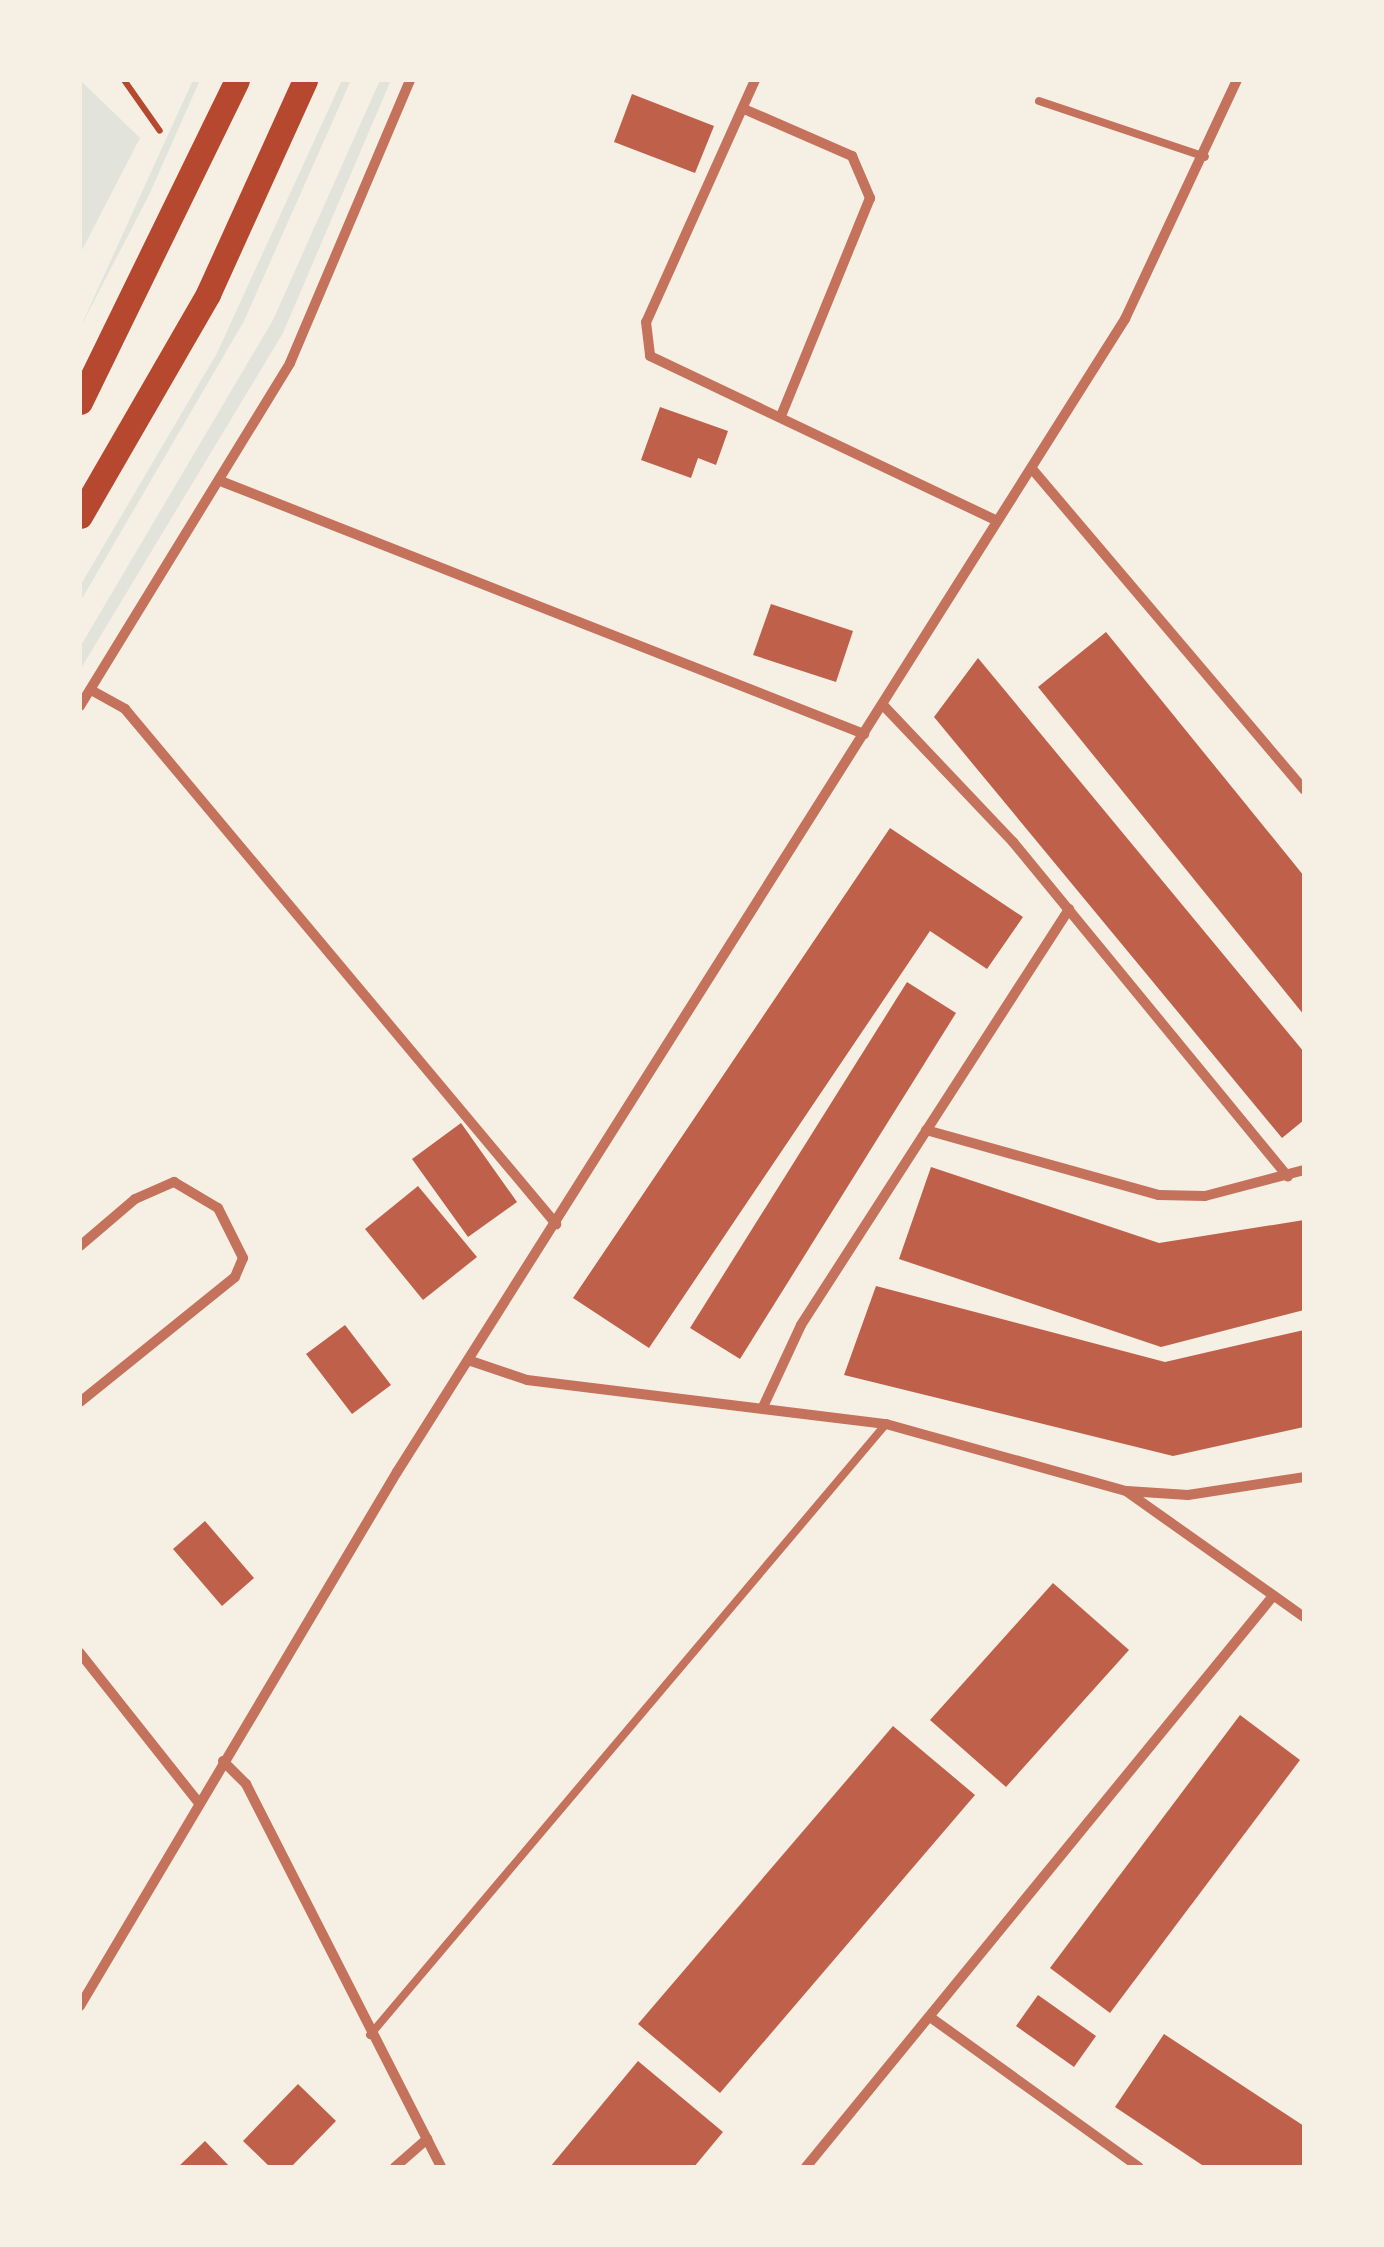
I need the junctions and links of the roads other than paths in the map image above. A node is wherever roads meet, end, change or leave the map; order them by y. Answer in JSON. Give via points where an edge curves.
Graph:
{"nodes":[{"id":1,"x":237,"y":80,"type":"edge"},
{"id":2,"x":305,"y":80,"type":"edge"},
{"id":3,"x":410,"y":80,"type":"edge"},
{"id":4,"x":755,"y":80,"type":"edge"},
{"id":5,"x":1238,"y":80,"type":"edge"},
{"id":6,"x":1040,"y":101,"type":"dead end"},
{"id":7,"x":744,"y":109,"type":"junction"},
{"id":8,"x":1205,"y":157,"type":"junction"},
{"id":9,"x":80,"y":402,"type":"edge"},
{"id":10,"x":782,"y":414,"type":"junction"},
{"id":11,"x":1033,"y":470,"type":"junction"},
{"id":12,"x":223,"y":482,"type":"junction"},
{"id":13,"x":80,"y":516,"type":"edge"},
{"id":14,"x":997,"y":522,"type":"junction"},
{"id":15,"x":91,"y":690,"type":"junction"},
{"id":16,"x":883,"y":705,"type":"junction"},
{"id":17,"x":80,"y":706,"type":"edge"},
{"id":18,"x":864,"y":734,"type":"junction"},
{"id":19,"x":1304,"y":790,"type":"edge"},
{"id":20,"x":1069,"y":910,"type":"junction"},
{"id":21,"x":926,"y":1130,"type":"junction"},
{"id":22,"x":1304,"y":1170,"type":"edge"},
{"id":23,"x":1288,"y":1177,"type":"junction"},
{"id":24,"x":556,"y":1224,"type":"junction"},
{"id":25,"x":80,"y":1246,"type":"edge"},
{"id":26,"x":468,"y":1360,"type":"junction"},
{"id":27,"x":80,"y":1402,"type":"edge"},
{"id":28,"x":763,"y":1408,"type":"junction"},
{"id":29,"x":886,"y":1424,"type":"junction"},
{"id":30,"x":1304,"y":1477,"type":"edge"},
{"id":31,"x":1126,"y":1491,"type":"junction"},
{"id":32,"x":1273,"y":1596,"type":"junction"},
{"id":33,"x":1304,"y":1617,"type":"edge"},
{"id":34,"x":80,"y":1654,"type":"edge"},
{"id":35,"x":223,"y":1761,"type":"junction"},
{"id":36,"x":199,"y":1803,"type":"junction"},
{"id":37,"x":80,"y":2006,"type":"edge"},
{"id":38,"x":930,"y":2017,"type":"junction"},
{"id":39,"x":370,"y":2035,"type":"junction"},
{"id":40,"x":426,"y":2139,"type":"junction"},
{"id":41,"x":395,"y":2167,"type":"edge"},
{"id":42,"x":441,"y":2167,"type":"edge"},
{"id":43,"x":806,"y":2167,"type":"edge"},
{"id":44,"x":1139,"y":2167,"type":"edge"}],
"edges":[{"from":1,"to":9,"type":"main road"},
{"from":2,"to":13,"type":"main road","via":[[208,294]]},
{"from":3,"to":12,"type":"street","via":[[344,251]]},
{"from":4,"to":7,"type":"street"},
{"from":5,"to":8,"type":"street"},
{"from":6,"to":8,"type":"lane"},
{"from":7,"to":10,"type":"street","via":[[838,146],[870,198]]},
{"from":7,"to":10,"type":"street","via":[[645,338],[662,366]]},
{"from":8,"to":11,"type":"street","via":[[1125,318]]},
{"from":10,"to":14,"type":"street"},
{"from":11,"to":14,"type":"street"},
{"from":11,"to":19,"type":"street"},
{"from":12,"to":15,"type":"street"},
{"from":12,"to":18,"type":"street"},
{"from":14,"to":16,"type":"street"},
{"from":15,"to":17,"type":"street"},
{"from":15,"to":24,"type":"street","via":[[124,709]]},
{"from":16,"to":18,"type":"street"},
{"from":16,"to":20,"type":"street"},
{"from":18,"to":24,"type":"street"},
{"from":20,"to":21,"type":"street"},
{"from":20,"to":23,"type":"street"},
{"from":21,"to":23,"type":"street","via":[[1159,1194],[1205,1196]]},
{"from":21,"to":28,"type":"street","via":[[801,1324]]},
{"from":22,"to":23,"type":"street"},
{"from":24,"to":26,"type":"street"},
{"from":25,"to":27,"type":"street","via":[[136,1199],[174,1182],[218,1208],[242,1258],[236,1277]]},
{"from":26,"to":28,"type":"street","via":[[527,1380]]},
{"from":26,"to":35,"type":"street"},
{"from":28,"to":29,"type":"street"},
{"from":29,"to":31,"type":"street"},
{"from":29,"to":39,"type":"lane"},
{"from":30,"to":31,"type":"street","via":[[1188,1495]]},
{"from":31,"to":32,"type":"street"},
{"from":32,"to":33,"type":"street"},
{"from":32,"to":38,"type":"street"},
{"from":34,"to":36,"type":"street"},
{"from":35,"to":36,"type":"street"},
{"from":35,"to":39,"type":"street","via":[[246,1784]]},
{"from":36,"to":37,"type":"street"},
{"from":38,"to":43,"type":"street"},
{"from":38,"to":44,"type":"street"},
{"from":39,"to":40,"type":"street"},
{"from":40,"to":41,"type":"street"},
{"from":40,"to":42,"type":"street"}]}
